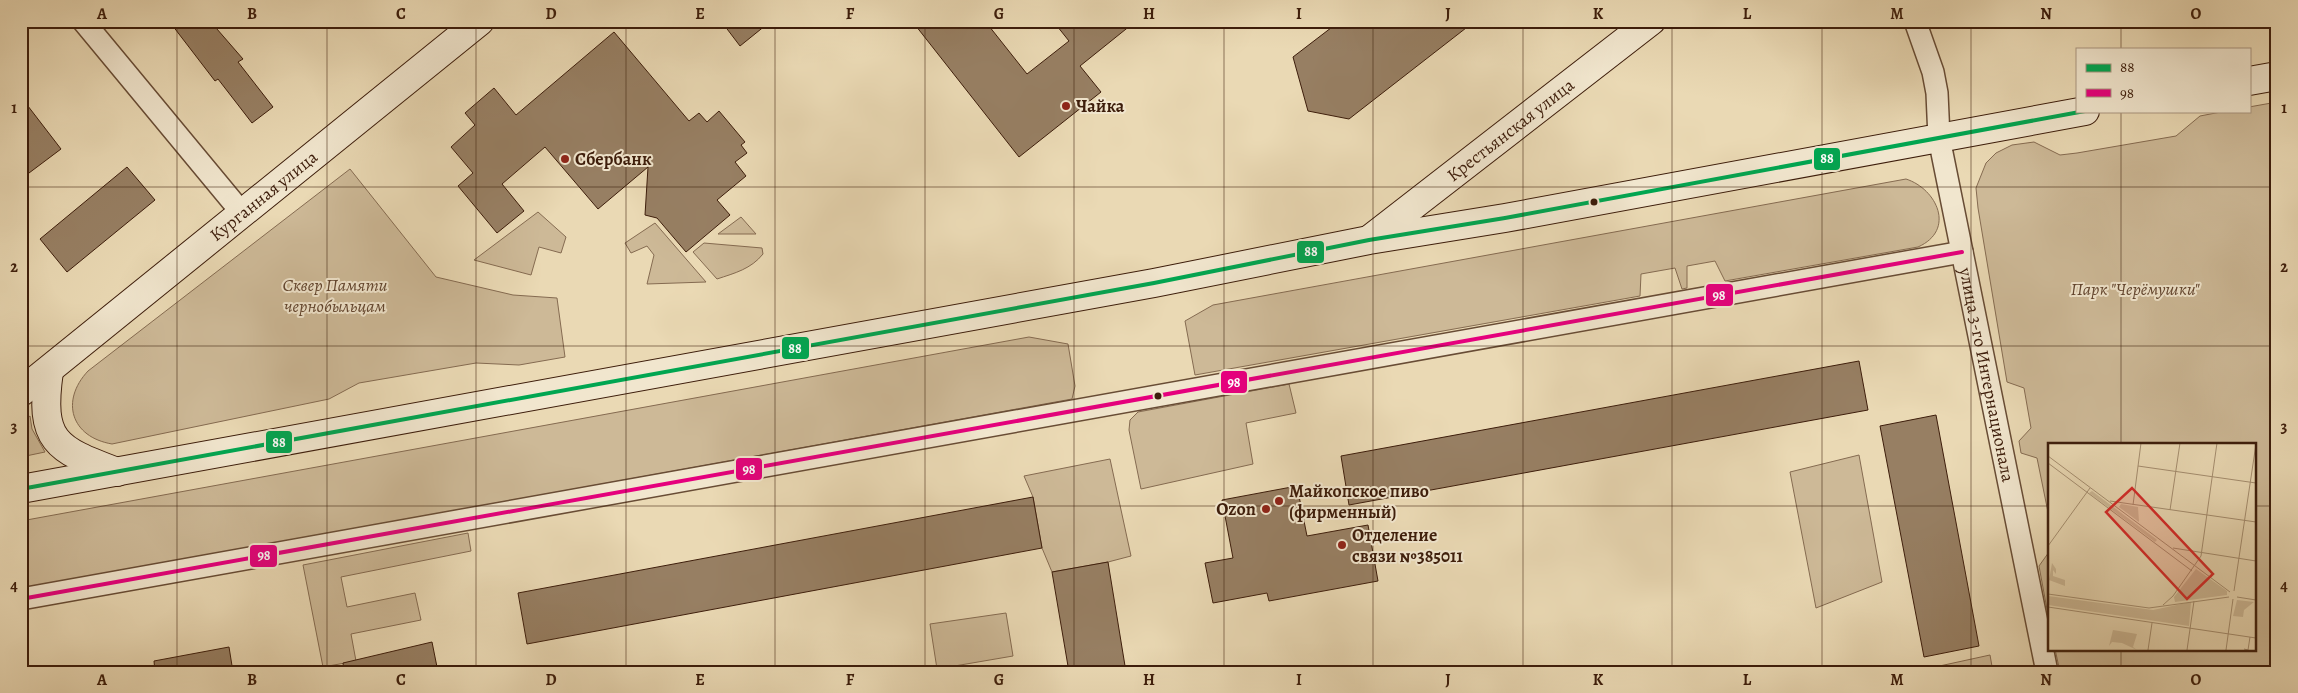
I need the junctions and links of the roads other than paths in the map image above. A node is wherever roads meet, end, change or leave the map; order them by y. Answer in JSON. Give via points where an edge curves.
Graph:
{"nodes":[{"id":1,"x":83,"y":21,"type":"edge"},
{"id":2,"x":480,"y":21,"type":"edge"},
{"id":3,"x":1651,"y":21,"type":"edge"},
{"id":4,"x":1915,"y":21,"type":"edge"},
{"id":5,"x":2277,"y":76,"type":"edge"},
{"id":6,"x":2250,"y":81,"type":"edge"},
{"id":7,"x":2080,"y":112,"type":"edge"},
{"id":8,"x":1939,"y":138,"type":"junction"},
{"id":9,"x":242,"y":212,"type":"junction"},
{"id":10,"x":1369,"y":240,"type":"junction"},
{"id":11,"x":1962,"y":252,"type":"junction"},
{"id":12,"x":49,"y":371,"type":"junction"},
{"id":13,"x":21,"y":392,"type":"edge"},
{"id":14,"x":119,"y":472,"type":"junction"},
{"id":15,"x":21,"y":489,"type":"edge"},
{"id":16,"x":21,"y":600,"type":"edge"},
{"id":17,"x":2047,"y":672,"type":"edge"}],
"edges":[{"from":1,"to":9,"type":"street"},
{"from":2,"to":9,"type":"main road","name":"Курганная улица"},
{"from":3,"to":10,"type":"main road","name":"Крестьянская улица"},
{"from":4,"to":8,"type":"street","name":"улица 3-го Интернационала","via":[[1936,86]]},
{"from":5,"to":6,"type":"main road"},
{"from":7,"to":8,"type":"main road"},
{"from":8,"to":10,"type":"main road"},
{"from":8,"to":11,"type":"street","name":"улица 3-го Интернационала"},
{"from":9,"to":12,"type":"main road","name":"Курганная улица"},
{"from":10,"to":14,"type":"main road","via":[[1154,283]]},
{"from":11,"to":16,"type":"street"},
{"from":11,"to":17,"type":"street","name":"улица 3-го Интернационала"},
{"from":12,"to":13,"type":"main road","name":"Курганная улица"},
{"from":12,"to":14,"type":"main road","via":[[45,412],[53,435],[69,452]]},
{"from":14,"to":15,"type":"main road"}]}
